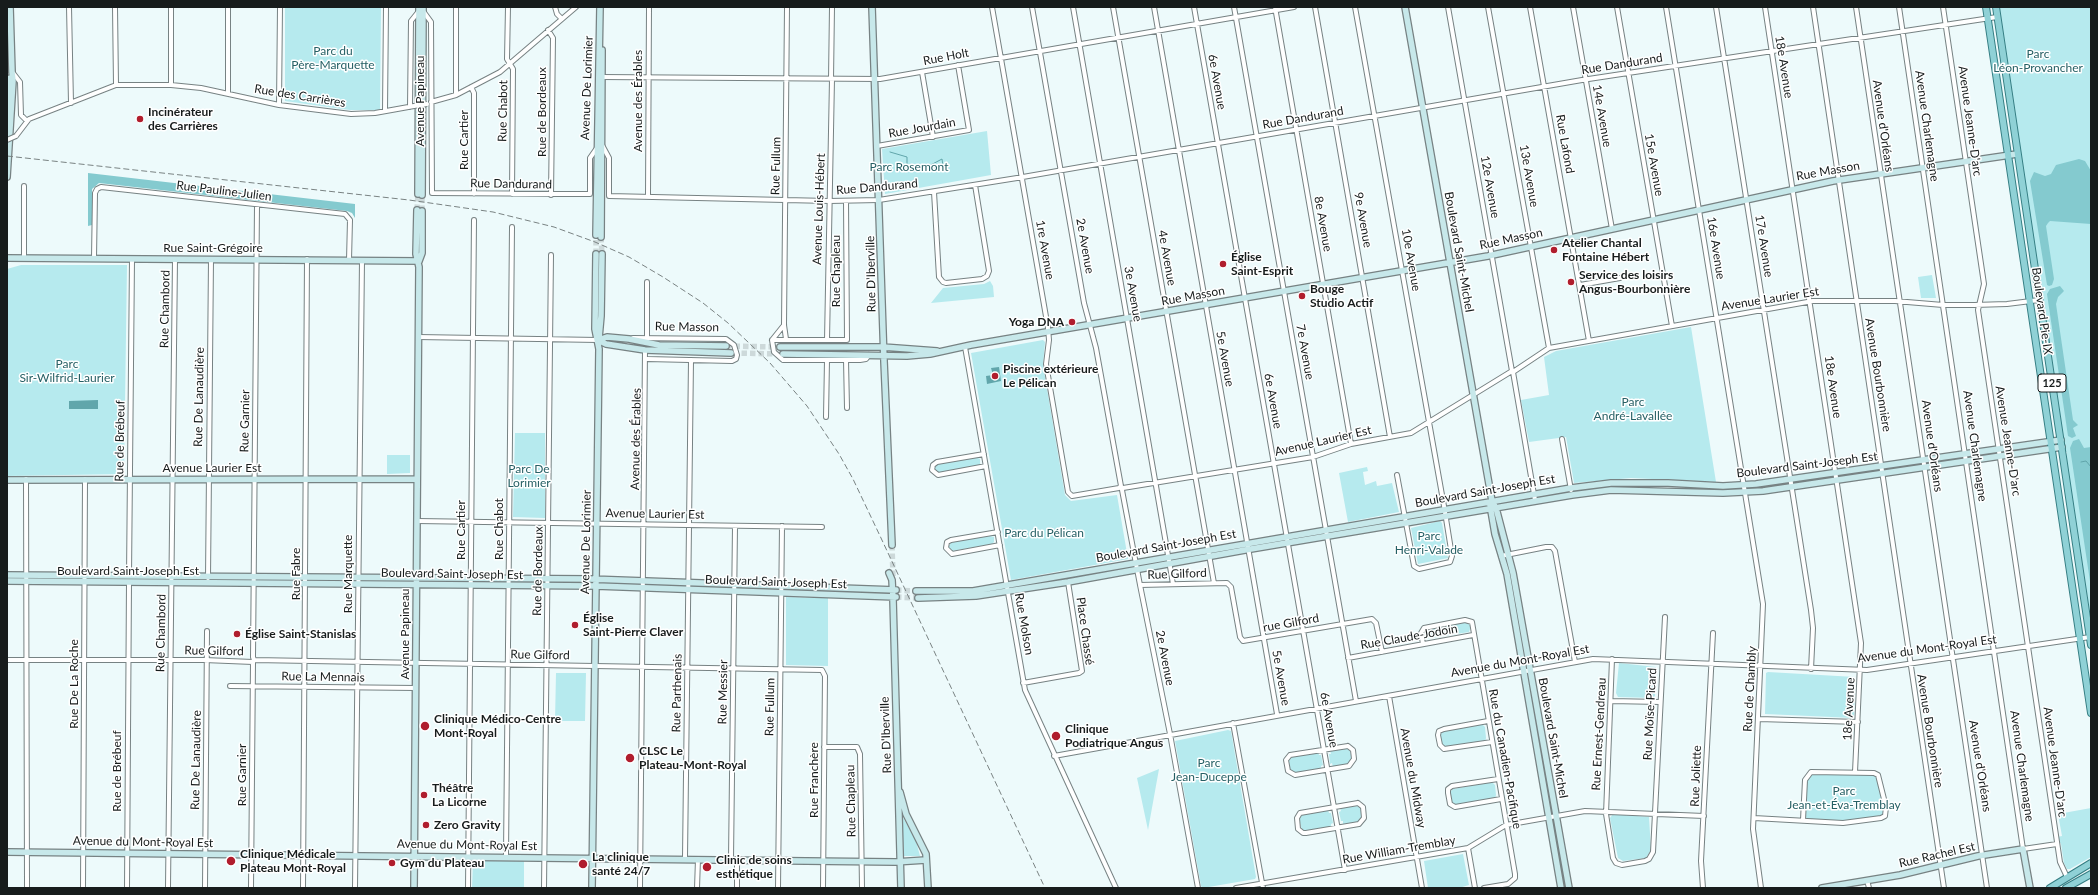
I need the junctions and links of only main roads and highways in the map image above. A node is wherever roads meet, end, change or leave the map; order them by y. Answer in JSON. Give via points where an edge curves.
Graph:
{"nodes":[{"id":1,"x":10,"y":7,"type":"edge"},
{"id":2,"x":600,"y":7,"type":"edge"},
{"id":3,"x":872,"y":7,"type":"edge"},
{"id":4,"x":1405,"y":7,"type":"edge"},
{"id":5,"x":1986,"y":7,"type":"edge"},
{"id":6,"x":1996,"y":7,"type":"edge"},
{"id":7,"x":421,"y":9,"type":"edge"},
{"id":8,"x":12,"y":72,"type":"junction"},
{"id":9,"x":7,"y":117,"type":"edge"},
{"id":10,"x":2017,"y":154,"type":"junction"},
{"id":11,"x":2008,"y":156,"type":"junction"},
{"id":12,"x":7,"y":177,"type":"edge"},
{"id":13,"x":420,"y":194,"type":"tunnel mouth"},
{"id":14,"x":420,"y":211,"type":"tunnel mouth"},
{"id":15,"x":598,"y":236,"type":"tunnel mouth"},
{"id":16,"x":599,"y":254,"type":"tunnel mouth"},
{"id":17,"x":7,"y":258,"type":"edge"},
{"id":18,"x":419,"y":261,"type":"junction"},
{"id":19,"x":1450,"y":262,"type":"junction"},
{"id":20,"x":598,"y":340,"type":"junction"},
{"id":21,"x":726,"y":346,"type":"tunnel mouth"},
{"id":22,"x":780,"y":346,"type":"tunnel mouth"},
{"id":23,"x":883,"y":347,"type":"junction"},
{"id":24,"x":937,"y":352,"type":"junction"},
{"id":25,"x":730,"y":353,"type":"tunnel mouth"},
{"id":26,"x":783,"y":354,"type":"tunnel mouth"},
{"id":27,"x":884,"y":355,"type":"junction"},
{"id":28,"x":2061,"y":440,"type":"junction"},
{"id":29,"x":2050,"y":442,"type":"junction"},
{"id":30,"x":2062,"y":447,"type":"junction"},
{"id":31,"x":2051,"y":449,"type":"junction"},
{"id":32,"x":1924,"y":464,"type":"junction"},
{"id":33,"x":417,"y":479,"type":"junction"},
{"id":34,"x":7,"y":480,"type":"edge"},
{"id":35,"x":1492,"y":501,"type":"junction"},
{"id":36,"x":1496,"y":508,"type":"junction"},
{"id":37,"x":1490,"y":509,"type":"junction"},
{"id":38,"x":1287,"y":540,"type":"junction"},
{"id":39,"x":890,"y":543,"type":"tunnel mouth"},
{"id":40,"x":1169,"y":560,"type":"junction"},
{"id":41,"x":7,"y":575,"type":"edge"},
{"id":42,"x":891,"y":577,"type":"tunnel mouth"},
{"id":43,"x":417,"y":578,"type":"junction"},
{"id":44,"x":129,"y":579,"type":"junction"},
{"id":45,"x":596,"y":579,"type":"junction"},
{"id":46,"x":208,"y":580,"type":"junction"},
{"id":47,"x":7,"y":581,"type":"edge"},
{"id":48,"x":358,"y":581,"type":"junction"},
{"id":49,"x":471,"y":582,"type":"junction"},
{"id":50,"x":509,"y":582,"type":"junction"},
{"id":51,"x":417,"y":584,"type":"junction"},
{"id":52,"x":596,"y":586,"type":"junction"},
{"id":53,"x":734,"y":587,"type":"junction"},
{"id":54,"x":1007,"y":588,"type":"junction"},
{"id":55,"x":916,"y":591,"type":"tunnel mouth"},
{"id":56,"x":894,"y":594,"type":"junction"},
{"id":57,"x":918,"y":598,"type":"tunnel mouth"},
{"id":58,"x":2091,"y":645,"type":"edge"},
{"id":59,"x":2091,"y":713,"type":"edge"},
{"id":60,"x":898,"y":782,"type":"junction"},
{"id":61,"x":2023,"y":849,"type":"joint"},
{"id":62,"x":7,"y":852,"type":"edge"},
{"id":63,"x":415,"y":855,"type":"junction"},
{"id":64,"x":593,"y":857,"type":"junction"},
{"id":65,"x":926,"y":860,"type":"junction"},
{"id":66,"x":900,"y":862,"type":"junction"},
{"id":67,"x":2091,"y":863,"type":"edge"},
{"id":68,"x":2091,"y":874,"type":"edge"},
{"id":69,"x":414,"y":888,"type":"edge"},
{"id":70,"x":592,"y":888,"type":"edge"},
{"id":71,"x":901,"y":888,"type":"edge"},
{"id":72,"x":928,"y":888,"type":"edge"},
{"id":73,"x":1561,"y":888,"type":"edge"},
{"id":74,"x":1569,"y":888,"type":"edge"},
{"id":75,"x":1822,"y":888,"type":"edge"},
{"id":76,"x":2030,"y":888,"type":"edge"},
{"id":77,"x":2050,"y":888,"type":"edge"},
{"id":78,"x":2066,"y":888,"type":"edge"}],
"edges":[{"from":1,"to":8,"type":"main road"},
{"from":2,"to":15,"type":"main road","name":"Avenue De Lorimier"},
{"from":3,"to":23,"type":"main road","name":"Rue D'Iberville"},
{"from":4,"to":19,"type":"main road","name":"Boulevard Saint-Michel"},
{"from":5,"to":11,"type":"main road","name":"Boulevard Pie-IX","number":"125"},
{"from":6,"to":10,"type":"main road","name":"Boulevard Pie-IX","number":"125"},
{"from":7,"to":13,"type":"main road","name":"Avenue Papineau"},
{"from":8,"to":9,"type":"main road"},
{"from":8,"to":12,"type":"main road","via":[[14,81]]},
{"from":10,"to":11,"type":"main road","name":"Rue Masson"},
{"from":10,"to":28,"type":"main road","name":"Boulevard Pie-IX","number":"125"},
{"from":11,"to":19,"type":"main road","name":"Rue Masson","via":[[1793,188],[1491,256]]},
{"from":11,"to":29,"type":"main road","name":"Boulevard Pie-IX","number":"125"},
{"from":14,"to":18,"type":"main road","name":"Avenue Papineau","via":[[422,253]]},
{"from":16,"to":20,"type":"main road","name":"Avenue De Lorimier","via":[[601,322]]},
{"from":17,"to":18,"type":"main road","name":"Rue Saint-Grégoire"},
{"from":18,"to":33,"type":"main road","name":"Avenue Papineau"},
{"from":19,"to":24,"type":"main road","name":"Rue Masson"},
{"from":19,"to":35,"type":"main road","name":"Boulevard Saint-Michel"},
{"from":20,"to":21,"type":"main road","name":"Rue Masson","via":[[607,337],[647,340],[659,345]]},
{"from":20,"to":25,"type":"main road","name":"Rue Masson","via":[[606,344],[645,350]]},
{"from":20,"to":45,"type":"main road","name":"Avenue De Lorimier"},
{"from":22,"to":23,"type":"main road","name":"Rue Masson"},
{"from":23,"to":24,"type":"main road","name":"Rue Masson"},
{"from":23,"to":27,"type":"main road","name":"Rue D'Iberville"},
{"from":24,"to":27,"type":"main road","name":"Rue Masson","via":[[915,356]]},
{"from":26,"to":27,"type":"main road","name":"Rue Masson"},
{"from":27,"to":39,"type":"main road","name":"Rue D'Iberville"},
{"from":28,"to":29,"type":"main road","name":"Boulevard Saint-Joseph Est"},
{"from":28,"to":30,"type":"main road","name":"Boulevard Pie-IX","number":"125"},
{"from":29,"to":31,"type":"main road","name":"Boulevard Pie-IX","number":"125"},
{"from":29,"to":32,"type":"main road","name":"Boulevard Saint-Joseph Est"},
{"from":30,"to":31,"type":"main road","name":"Boulevard Saint-Joseph Est"},
{"from":30,"to":58,"type":"main road","name":"Boulevard Pie-IX","number":"125"},
{"from":31,"to":32,"type":"main road","name":"Boulevard Saint-Joseph Est"},
{"from":31,"to":59,"type":"main road","name":"Boulevard Pie-IX","number":"125"},
{"from":32,"to":35,"type":"main road","name":"Boulevard Saint-Joseph Est","via":[[1743,485],[1611,483]]},
{"from":32,"to":36,"type":"main road","name":"Boulevard Saint-Joseph Est","via":[[1882,474],[1744,493],[1612,490]]},
{"from":33,"to":34,"type":"main road","name":"Avenue Laurier Est"},
{"from":33,"to":43,"type":"main road","name":"Avenue Papineau"},
{"from":35,"to":36,"type":"main road","name":"Boulevard Saint-Michel"},
{"from":35,"to":37,"type":"main road","name":"Boulevard Saint-Michel"},
{"from":35,"to":38,"type":"main road","name":"Boulevard Saint-Joseph Est","via":[[1326,530]]},
{"from":36,"to":37,"type":"main road","name":"Boulevard Saint-Joseph Est"},
{"from":36,"to":74,"type":"main road","name":"Boulevard Saint-Michel","via":[[1513,573]]},
{"from":37,"to":38,"type":"main road","name":"Boulevard Saint-Joseph Est","via":[[1406,524]]},
{"from":37,"to":73,"type":"main road","name":"Boulevard Saint-Michel","via":[[1507,574]]},
{"from":38,"to":40,"type":"main road","name":"Boulevard Saint-Joseph Est"},
{"from":40,"to":54,"type":"main road","name":"Boulevard Saint-Joseph Est","via":[[1135,563]]},
{"from":40,"to":54,"type":"main road","name":"Boulevard Saint-Joseph Est","via":[[1068,582]]},
{"from":41,"to":44,"type":"main road","name":"Boulevard Saint-Joseph Est","via":[[85,575]]},
{"from":42,"to":56,"type":"main road","name":"Rue D'Iberville"},
{"from":43,"to":48,"type":"main road","name":"Boulevard Saint-Joseph Est"},
{"from":43,"to":49,"type":"main road","name":"Boulevard Saint-Joseph Est"},
{"from":43,"to":51,"type":"main road","name":"Avenue Papineau"},
{"from":44,"to":46,"type":"main road","name":"Boulevard Saint-Joseph Est"},
{"from":44,"to":47,"type":"main road","name":"Boulevard Saint-Joseph Est","via":[[85,582]]},
{"from":45,"to":50,"type":"main road","name":"Boulevard Saint-Joseph Est"},
{"from":45,"to":52,"type":"main road","name":"Avenue De Lorimier"},
{"from":45,"to":53,"type":"main road","name":"Boulevard Saint-Joseph Est","via":[[689,582]]},
{"from":46,"to":48,"type":"main road","name":"Boulevard Saint-Joseph Est","via":[[306,584]]},
{"from":46,"to":48,"type":"main road","name":"Boulevard Saint-Joseph Est","via":[[306,577]]},
{"from":48,"to":51,"type":"main road","name":"Boulevard Saint-Joseph Est"},
{"from":49,"to":50,"type":"main road","name":"Boulevard Saint-Joseph Est"},
{"from":49,"to":51,"type":"main road","name":"Boulevard Saint-Joseph Est"},
{"from":50,"to":52,"type":"main road","name":"Boulevard Saint-Joseph Est","via":[[548,586]]},
{"from":51,"to":63,"type":"main road","name":"Avenue Papineau"},
{"from":52,"to":53,"type":"main road","name":"Boulevard Saint-Joseph Est","via":[[688,589]]},
{"from":52,"to":64,"type":"main road","name":"Avenue De Lorimier"},
{"from":53,"to":56,"type":"main road","name":"Boulevard Saint-Joseph Est","via":[[781,586]]},
{"from":53,"to":56,"type":"main road","name":"Boulevard Saint-Joseph Est","via":[[781,593]]},
{"from":54,"to":55,"type":"main road","name":"Boulevard Saint-Joseph Est"},
{"from":54,"to":57,"type":"main road","name":"Boulevard Saint-Joseph Est","via":[[954,598]]},
{"from":56,"to":60,"type":"main road","name":"Rue D'Iberville"},
{"from":60,"to":65,"type":"main road","via":[[903,807],[922,845]]},
{"from":60,"to":66,"type":"main road","name":"Rue D'Iberville"},
{"from":61,"to":75,"type":"main road","name":"Rue Rachel Est"},
{"from":61,"to":76,"type":"main road","name":"Avenue Charlemagne"},
{"from":62,"to":63,"type":"main road","name":"Avenue du Mont-Royal Est"},
{"from":63,"to":64,"type":"main road","name":"Avenue du Mont-Royal Est"},
{"from":63,"to":69,"type":"main road","name":"Avenue Papineau"},
{"from":64,"to":66,"type":"main road","name":"Avenue du Mont-Royal Est"},
{"from":64,"to":70,"type":"main road","name":"Avenue De Lorimier"},
{"from":65,"to":66,"type":"main road","name":"Avenue du Mont-Royal Est"},
{"from":65,"to":72,"type":"main road"},
{"from":66,"to":71,"type":"main road","name":"Rue D'Iberville"},
{"from":67,"to":77,"type":"main road"},
{"from":68,"to":78,"type":"main road"}]}
